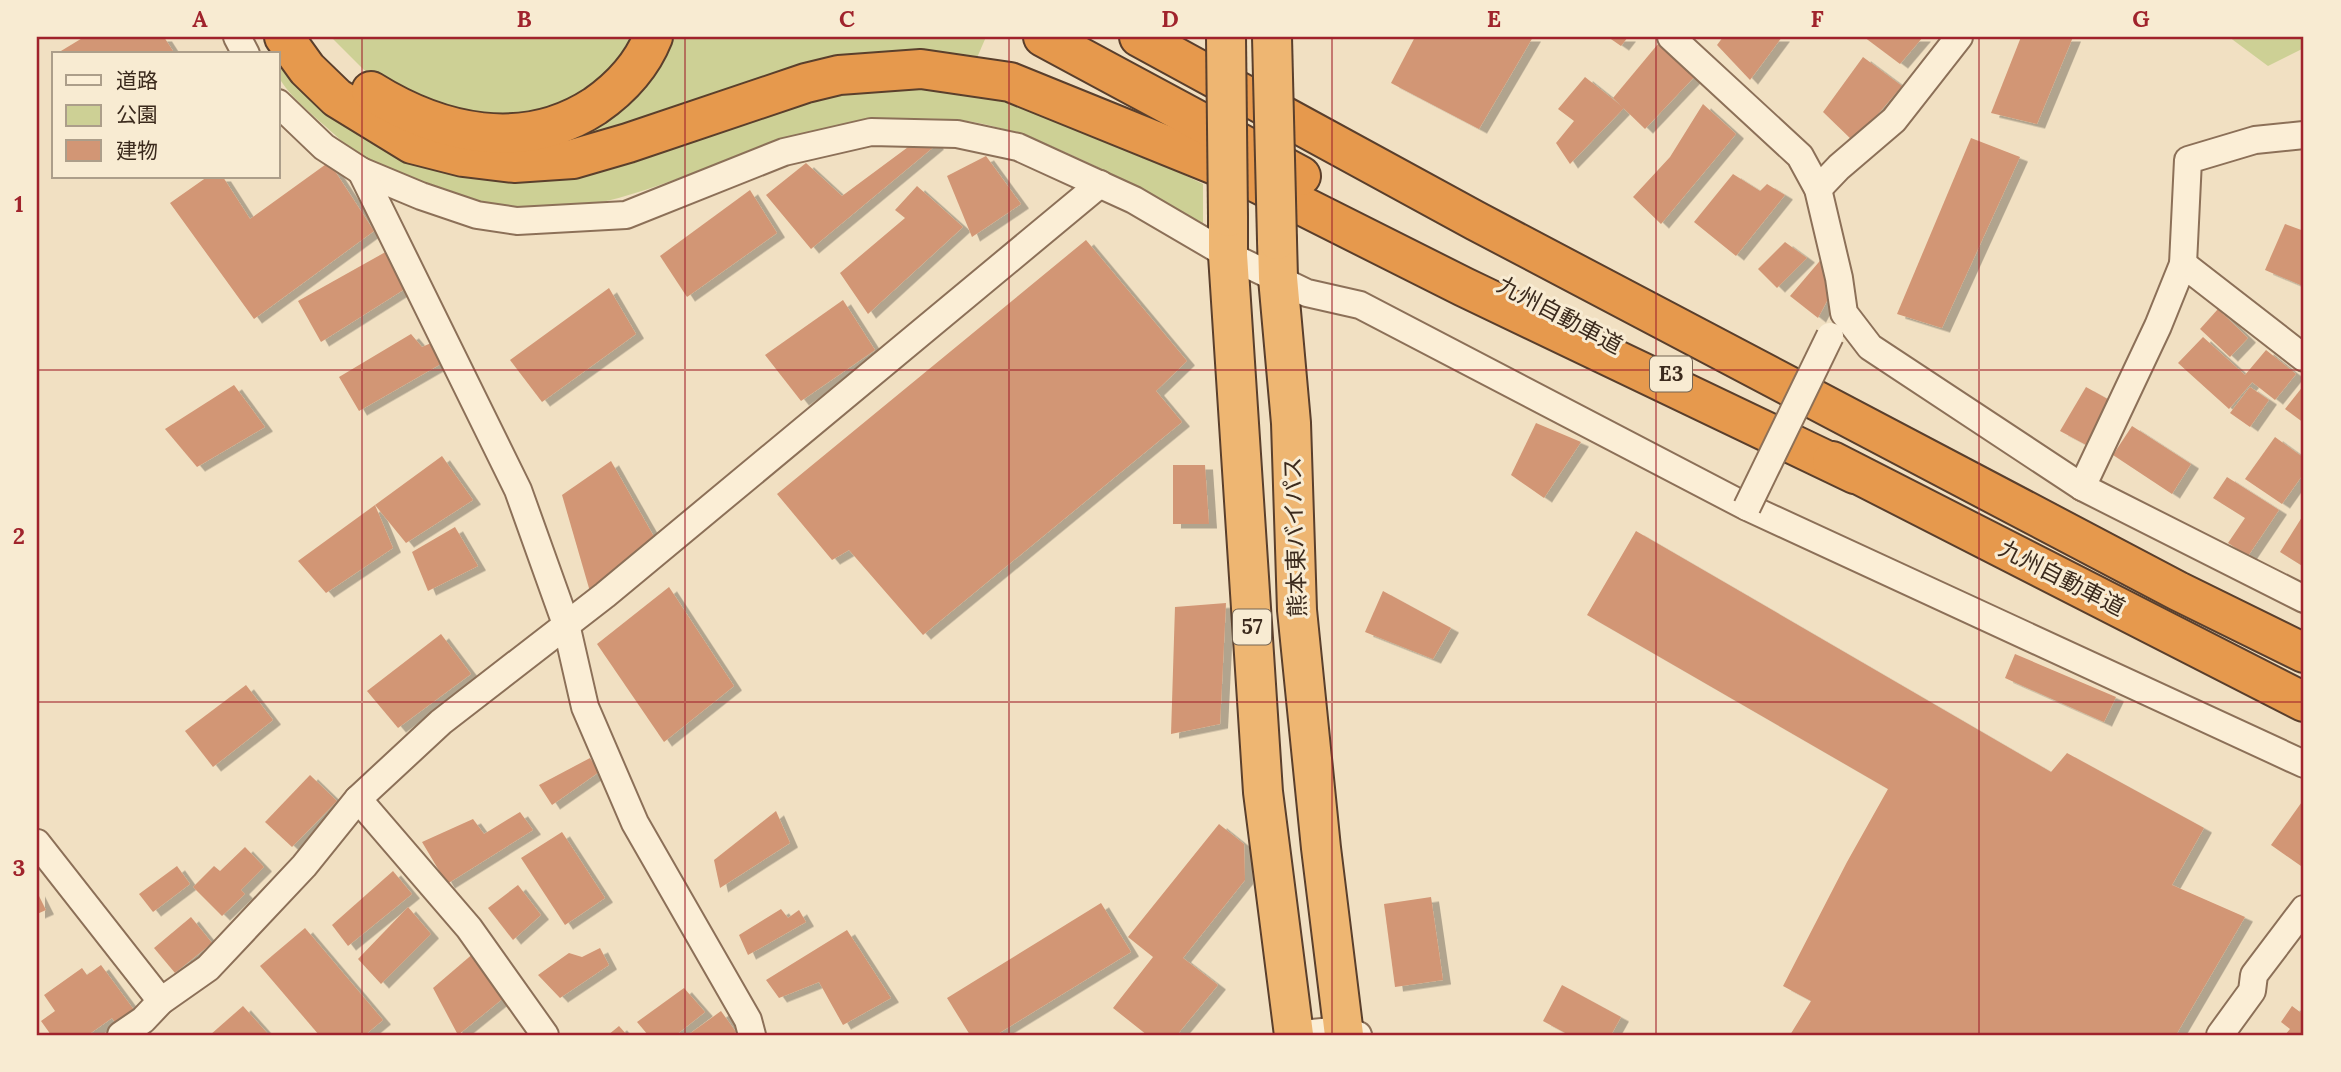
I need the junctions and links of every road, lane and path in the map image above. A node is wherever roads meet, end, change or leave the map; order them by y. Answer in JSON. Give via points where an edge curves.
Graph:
{"nodes":[{"id":1,"x":284,"y":37,"type":"edge"},
{"id":2,"x":314,"y":37,"type":"edge"},
{"id":3,"x":653,"y":37,"type":"edge"},
{"id":4,"x":1043,"y":37,"type":"edge"},
{"id":5,"x":1139,"y":37,"type":"edge"},
{"id":6,"x":1226,"y":37,"type":"edge"},
{"id":7,"x":1272,"y":37,"type":"edge"},
{"id":8,"x":1671,"y":37,"type":"edge"},
{"id":9,"x":1959,"y":37,"type":"edge"},
{"id":10,"x":280,"y":105,"type":"edge"},
{"id":11,"x":2304,"y":135,"type":"edge"},
{"id":12,"x":361,"y":171,"type":"junction"},
{"id":13,"x":1101,"y":184,"type":"junction"},
{"id":14,"x":1818,"y":189,"type":"junction"},
{"id":15,"x":1228,"y":255,"type":"junction"},
{"id":16,"x":2183,"y":264,"type":"junction"},
{"id":17,"x":1278,"y":278,"type":"junction"},
{"id":18,"x":1844,"y":313,"type":"junction"},
{"id":19,"x":2304,"y":358,"type":"edge"},
{"id":20,"x":1855,"y":474,"type":"junction"},
{"id":21,"x":2082,"y":486,"type":"junction"},
{"id":22,"x":1747,"y":507,"type":"junction"},
{"id":23,"x":2304,"y":599,"type":"edge"},
{"id":24,"x":566,"y":624,"type":"junction"},
{"id":25,"x":2304,"y":653,"type":"edge"},
{"id":26,"x":2304,"y":702,"type":"edge"},
{"id":27,"x":2304,"y":764,"type":"edge"},
{"id":28,"x":358,"y":799,"type":"junction"},
{"id":29,"x":37,"y":843,"type":"edge"},
{"id":30,"x":2304,"y":909,"type":"edge"},
{"id":31,"x":161,"y":1000,"type":"junction"},
{"id":32,"x":149,"y":1028,"type":"edge"},
{"id":33,"x":1349,"y":1034,"type":"edge"},
{"id":34,"x":121,"y":1035,"type":"edge"},
{"id":35,"x":545,"y":1035,"type":"edge"},
{"id":36,"x":752,"y":1035,"type":"edge"},
{"id":37,"x":1293,"y":1035,"type":"edge"},
{"id":38,"x":2220,"y":1035,"type":"edge"}],
"edges":[{"from":1,"to":20,"type":"highway","via":[[307,69],[337,98],[412,144],[514,163],[573,159],[839,75],[921,68],[1010,82],[1247,178]]},
{"from":2,"to":3,"type":"highway","via":[[337,65],[401,109],[443,125],[494,134],[535,132],[583,113],[626,81]]},
{"from":4,"to":20,"type":"highway","name":"九州自動車道","number":"E3"},
{"from":5,"to":25,"type":"highway","name":"九州自動車道","number":"E3","via":[[1476,221]]},
{"from":6,"to":15,"type":"highway","name":"熊本東バイパス","number":"57","bridge":true},
{"from":7,"to":17,"type":"highway","name":"熊本東バイパス","number":"57","bridge":true},
{"from":8,"to":14,"type":"street","via":[[1800,156]]},
{"from":9,"to":14,"type":"street","via":[[1894,120]]},
{"from":10,"to":12,"type":"street","via":[[324,147]]},
{"from":11,"to":16,"type":"street","via":[[2255,140],[2188,160]]},
{"from":12,"to":13,"type":"street","via":[[477,215],[517,221],[626,215],[784,152],[871,131],[957,134],[1018,146]]},
{"from":12,"to":24,"type":"street","via":[[518,490]]},
{"from":13,"to":15,"type":"street"},
{"from":13,"to":24,"type":"street"},
{"from":14,"to":18,"type":"street"},
{"from":15,"to":17,"type":"street"},
{"from":15,"to":37,"type":"highway","name":"熊本東バイパス","number":"57","via":[[1263,792]]},
{"from":16,"to":19,"type":"street"},
{"from":16,"to":21,"type":"street"},
{"from":17,"to":22,"type":"street","via":[[1307,293],[1360,305]]},
{"from":17,"to":33,"type":"highway","name":"熊本東バイパス","number":"57","via":[[1292,423],[1297,610],[1321,848]]},
{"from":18,"to":21,"type":"street","via":[[1870,347]]},
{"from":18,"to":22,"type":"street","bridge":true},
{"from":20,"to":26,"type":"highway","name":"九州自動車道","number":"E3"},
{"from":21,"to":23,"type":"street"},
{"from":22,"to":27,"type":"street"},
{"from":24,"to":28,"type":"street","via":[[440,722]]},
{"from":24,"to":36,"type":"street","via":[[585,707],[635,823],[748,1020]]},
{"from":28,"to":31,"type":"street","via":[[304,866],[208,968]]},
{"from":28,"to":35,"type":"street","via":[[469,928]]},
{"from":29,"to":31,"type":"street"},
{"from":30,"to":38,"type":"street","via":[[2254,975],[2252,991]]},
{"from":31,"to":32,"type":"street"},
{"from":32,"to":34,"type":"street"},
{"from":33,"to":37,"type":"street"}]}
